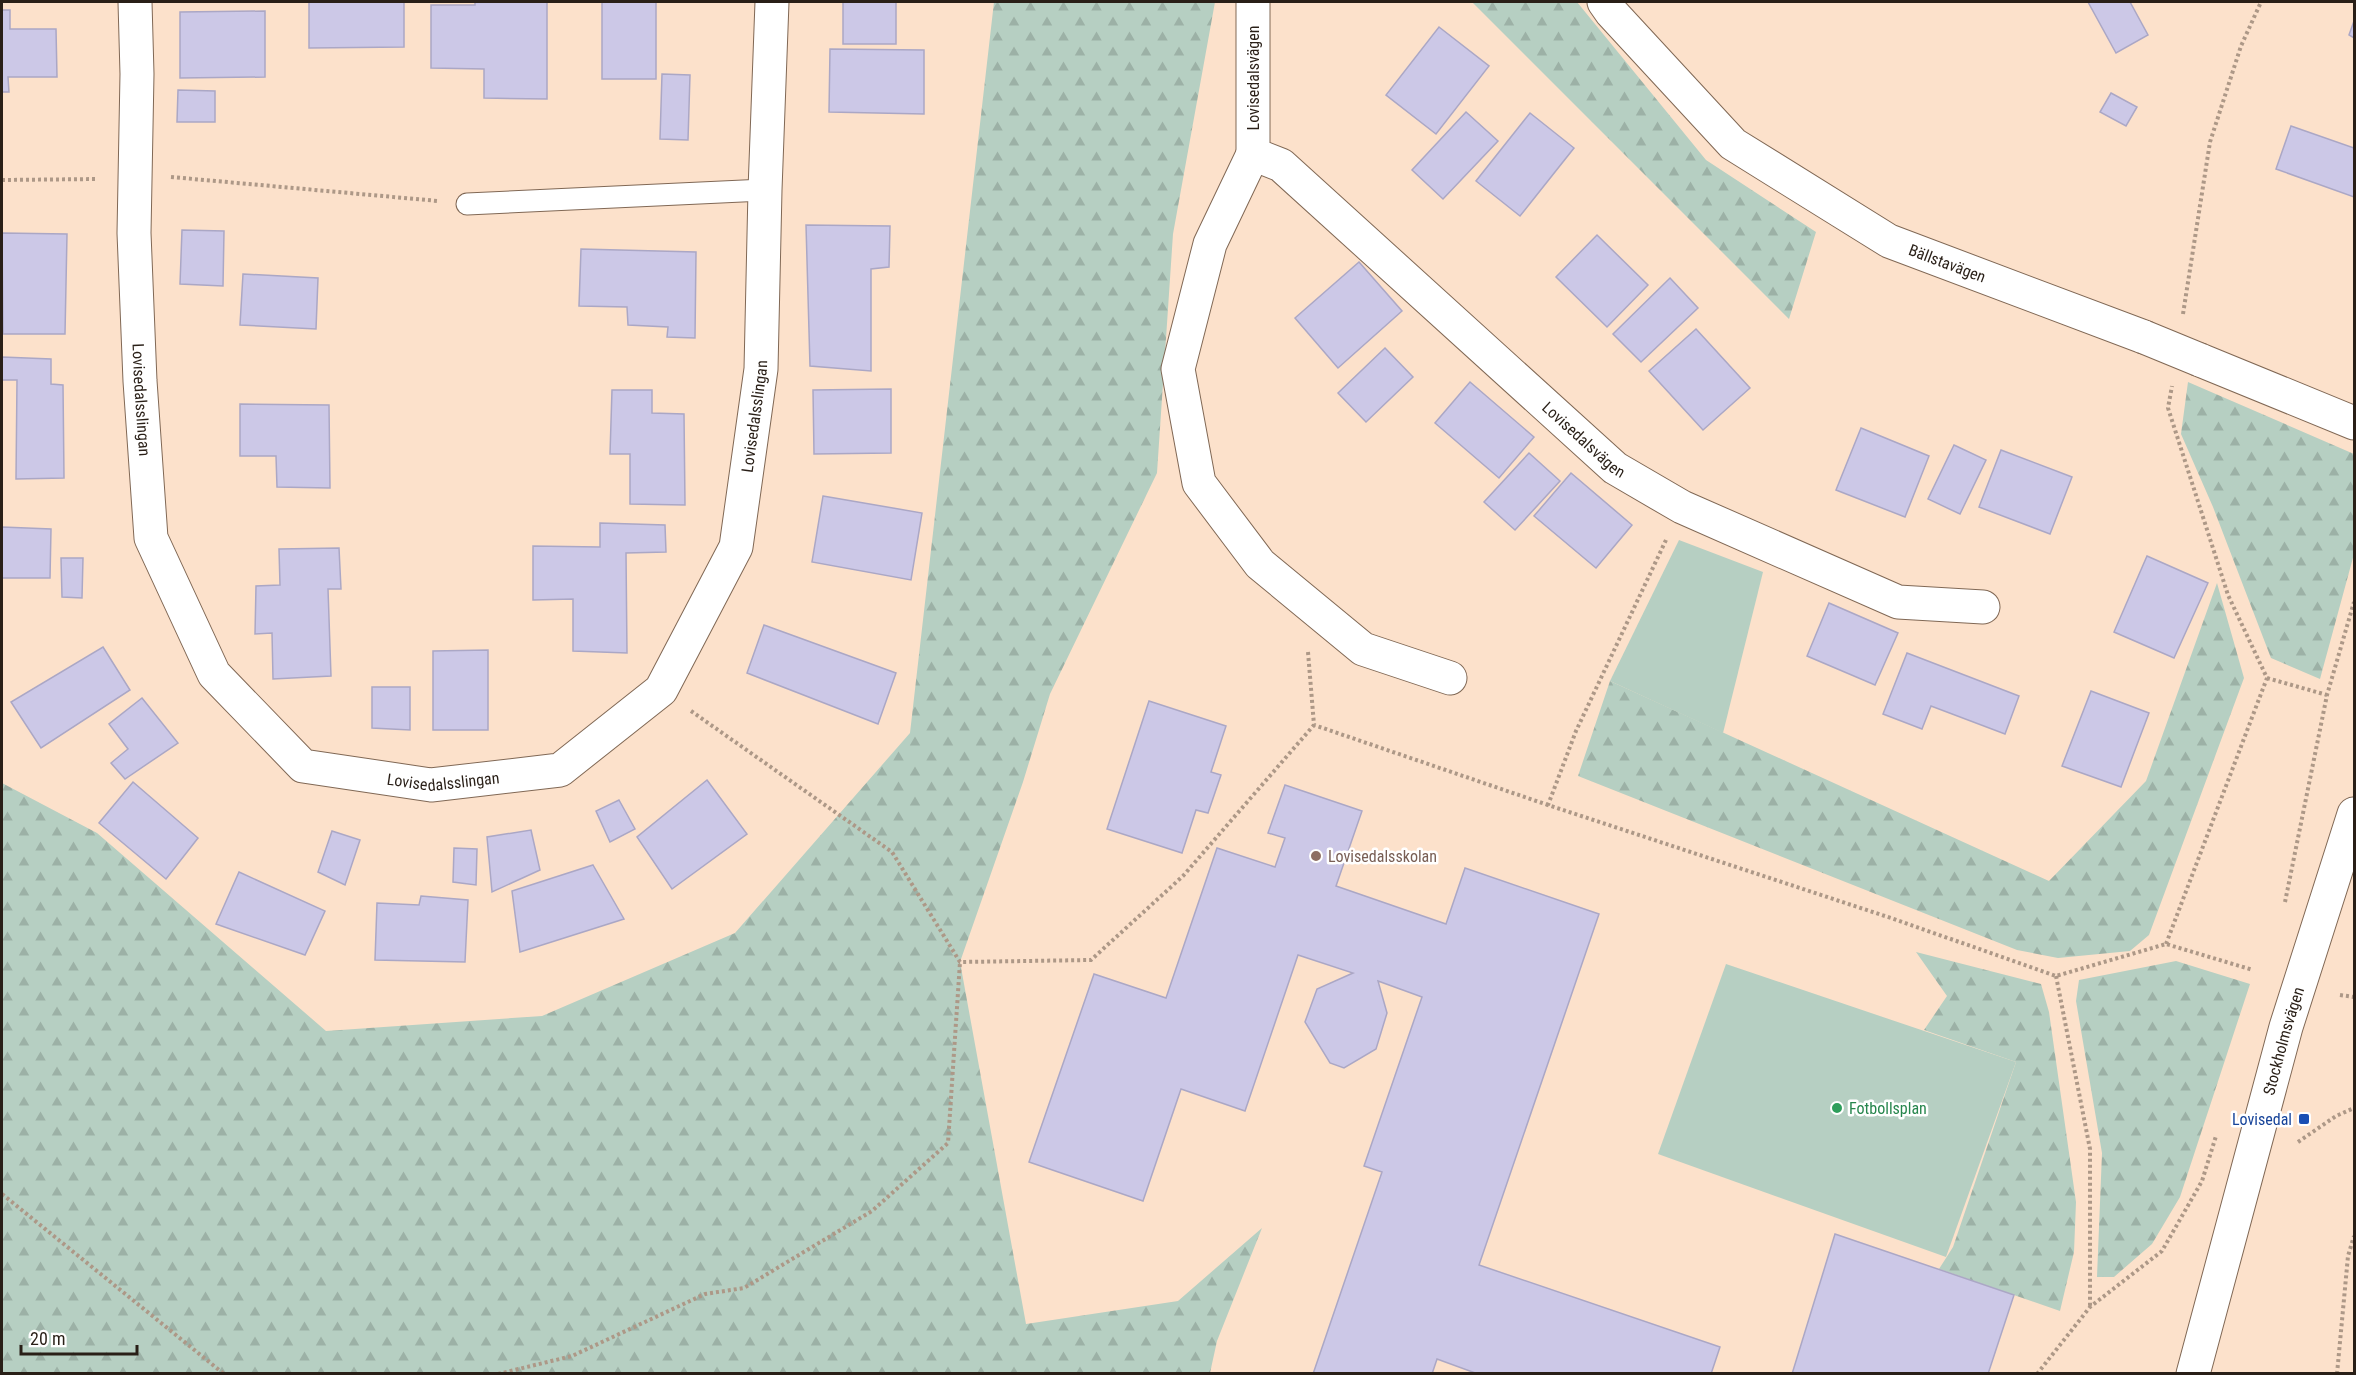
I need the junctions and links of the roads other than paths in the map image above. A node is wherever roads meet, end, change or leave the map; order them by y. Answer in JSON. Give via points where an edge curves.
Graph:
{"nodes":[{"id":1,"x":135,"y":2,"type":"edge"},
{"id":2,"x":772,"y":2,"type":"edge"},
{"id":3,"x":1252,"y":2,"type":"edge"},
{"id":4,"x":1604,"y":2,"type":"edge"},
{"id":5,"x":1253,"y":154,"type":"junction"},
{"id":6,"x":765,"y":190,"type":"junction"},
{"id":7,"x":467,"y":204,"type":"road end"},
{"id":8,"x":2355,"y":423,"type":"edge"},
{"id":9,"x":1983,"y":607,"type":"dead end"},
{"id":10,"x":1450,"y":678,"type":"dead end"},
{"id":11,"x":2355,"y":814,"type":"edge"},
{"id":12,"x":2193,"y":1374,"type":"edge"}],
"edges":[{"from":1,"to":6,"type":"street","name":"Lovisedalsslingan","via":[[134,232],[151,538],[214,674],[303,766],[431,785],[560,770],[661,690],[736,547],[761,369]]},
{"from":2,"to":6,"type":"street","name":"Lovisedalsslingan"},
{"from":3,"to":5,"type":"street","name":"Lovisedalsvägen"},
{"from":4,"to":8,"type":"street","name":"Bällstavägen","bridge":true,"via":[[1733,144],[1889,241],[2144,337]]},
{"from":5,"to":9,"type":"street","name":"Lovisedalsvägen","via":[[1281,165],[1615,468],[1682,507],[1898,602]]},
{"from":5,"to":10,"type":"street","name":"Lovisedalsvägen","via":[[1210,244],[1178,369],[1198,483],[1260,564],[1363,649]]},
{"from":6,"to":7,"type":"lane"},
{"from":11,"to":12,"type":"street","name":"Stockholmsvägen","via":[[2286,1027]]}]}
